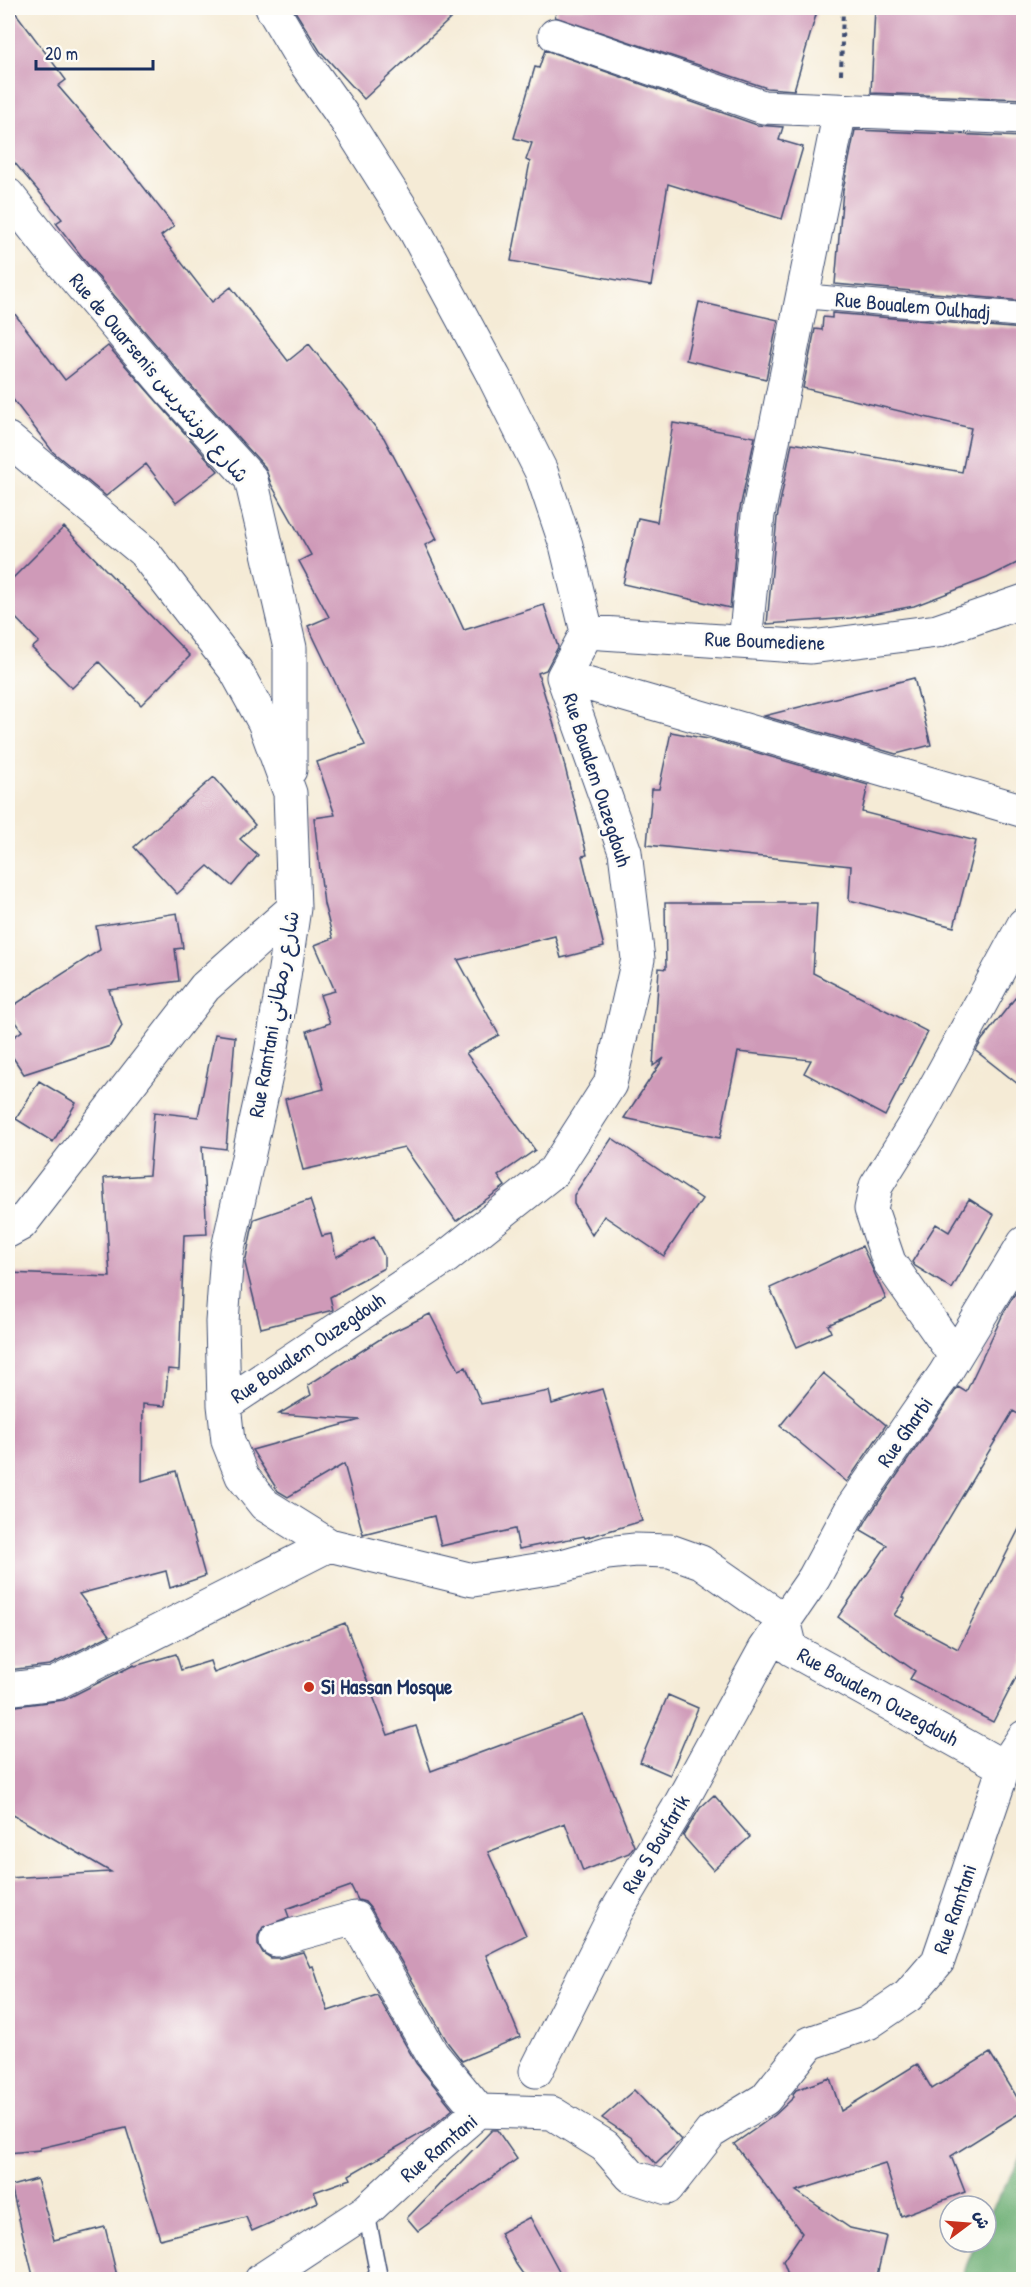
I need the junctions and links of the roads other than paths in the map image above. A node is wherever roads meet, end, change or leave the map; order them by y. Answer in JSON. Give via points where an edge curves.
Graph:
{"nodes":[{"id":1,"x":272,"y":8,"type":"edge"},
{"id":2,"x":555,"y":35,"type":"dead end"},
{"id":3,"x":840,"y":111,"type":"junction"},
{"id":4,"x":1023,"y":118,"type":"edge"},
{"id":5,"x":8,"y":195,"type":"edge"},
{"id":6,"x":802,"y":296,"type":"junction"},
{"id":7,"x":1023,"y":315,"type":"edge"},
{"id":8,"x":8,"y":439,"type":"edge"},
{"id":9,"x":1023,"y":601,"type":"edge"},
{"id":10,"x":587,"y":632,"type":"junction"},
{"id":11,"x":745,"y":642,"type":"junction"},
{"id":12,"x":563,"y":677,"type":"junction"},
{"id":13,"x":290,"y":793,"type":"junction"},
{"id":14,"x":1023,"y":811,"type":"edge"},
{"id":15,"x":294,"y":908,"type":"junction"},
{"id":16,"x":1023,"y":924,"type":"edge"},
{"id":17,"x":8,"y":1231,"type":"edge"},
{"id":18,"x":1023,"y":1243,"type":"edge"},
{"id":19,"x":955,"y":1356,"type":"junction"},
{"id":20,"x":224,"y":1405,"type":"junction"},
{"id":21,"x":329,"y":1545,"type":"junction"},
{"id":22,"x":780,"y":1639,"type":"junction"},
{"id":23,"x":8,"y":1689,"type":"edge"},
{"id":24,"x":1023,"y":1737,"type":"edge"},
{"id":25,"x":1004,"y":1767,"type":"junction"},
{"id":26,"x":276,"y":1940,"type":"dead end"},
{"id":27,"x":536,"y":2072,"type":"dead end"},
{"id":28,"x":479,"y":2111,"type":"junction"},
{"id":29,"x":366,"y":2211,"type":"junction"},
{"id":30,"x":261,"y":2280,"type":"edge"},
{"id":31,"x":374,"y":2280,"type":"edge"}],
"edges":[{"from":1,"to":10,"type":"street","via":[[412,225],[541,471],[566,545]]},
{"from":2,"to":3,"type":"street","via":[[763,107]]},
{"from":3,"to":4,"type":"street"},
{"from":3,"to":6,"type":"street"},
{"from":5,"to":13,"type":"street","name":"Rue de Ouarsenis شارع الونشريس","via":[[250,479],[290,648]]},
{"from":6,"to":7,"type":"street","name":"Rue Boualem Oulhadj"},
{"from":6,"to":11,"type":"street","via":[[758,515]]},
{"from":8,"to":13,"type":"street","name":"Rue Ramtani شارع رمطاني","via":[[143,551],[236,671],[264,722]]},
{"from":9,"to":11,"type":"street","name":"Rue Boumediene","via":[[936,631],[811,646]]},
{"from":10,"to":11,"type":"street","name":"Rue Boumediene"},
{"from":10,"to":12,"type":"street"},
{"from":12,"to":14,"type":"street"},
{"from":12,"to":20,"type":"street","name":"Rue Boualem Ouzegdouh","via":[[625,852],[637,947],[638,959],[610,1084],[554,1171],[446,1257]]},
{"from":13,"to":15,"type":"street","name":"Rue Ramtani شارع رمطاني"},
{"from":15,"to":17,"type":"street","via":[[205,987],[21,1224]]},
{"from":15,"to":20,"type":"street","name":"Rue Ramtani شارع رمطاني","via":[[271,1053],[227,1252],[222,1322]]},
{"from":16,"to":19,"type":"street","via":[[919,1117],[876,1186],[871,1209],[889,1262]]},
{"from":18,"to":19,"type":"street","name":"Rue Gharbi"},
{"from":19,"to":22,"type":"street","name":"Rue Gharbi","via":[[853,1506]]},
{"from":20,"to":21,"type":"street","name":"Rue Boualem Ouzegdouh","via":[[228,1442],[242,1476],[265,1505]]},
{"from":21,"to":22,"type":"street","name":"Rue Boualem Ouzegdouh","via":[[473,1580],[562,1566],[607,1553],[670,1551],[700,1562]]},
{"from":21,"to":23,"type":"street","via":[[56,1683]]},
{"from":22,"to":25,"type":"street","name":"Rue Boualem Ouzegdouh"},
{"from":22,"to":27,"type":"street","name":"Rue S Boufarik","via":[[616,1912]]},
{"from":24,"to":25,"type":"street"},
{"from":25,"to":28,"type":"street","name":"Rue Ramtani","via":[[938,1961],[908,1996],[868,2023],[810,2043],[765,2099],[711,2132],[667,2188],[631,2176],[605,2146],[552,2113]]},
{"from":26,"to":28,"type":"street","via":[[355,1918],[432,2054]]},
{"from":28,"to":29,"type":"street","name":"Rue Ramtani"},
{"from":29,"to":30,"type":"street","name":"Rue Ramtani"},
{"from":29,"to":31,"type":"lane","via":[[378,2272]]}]}
